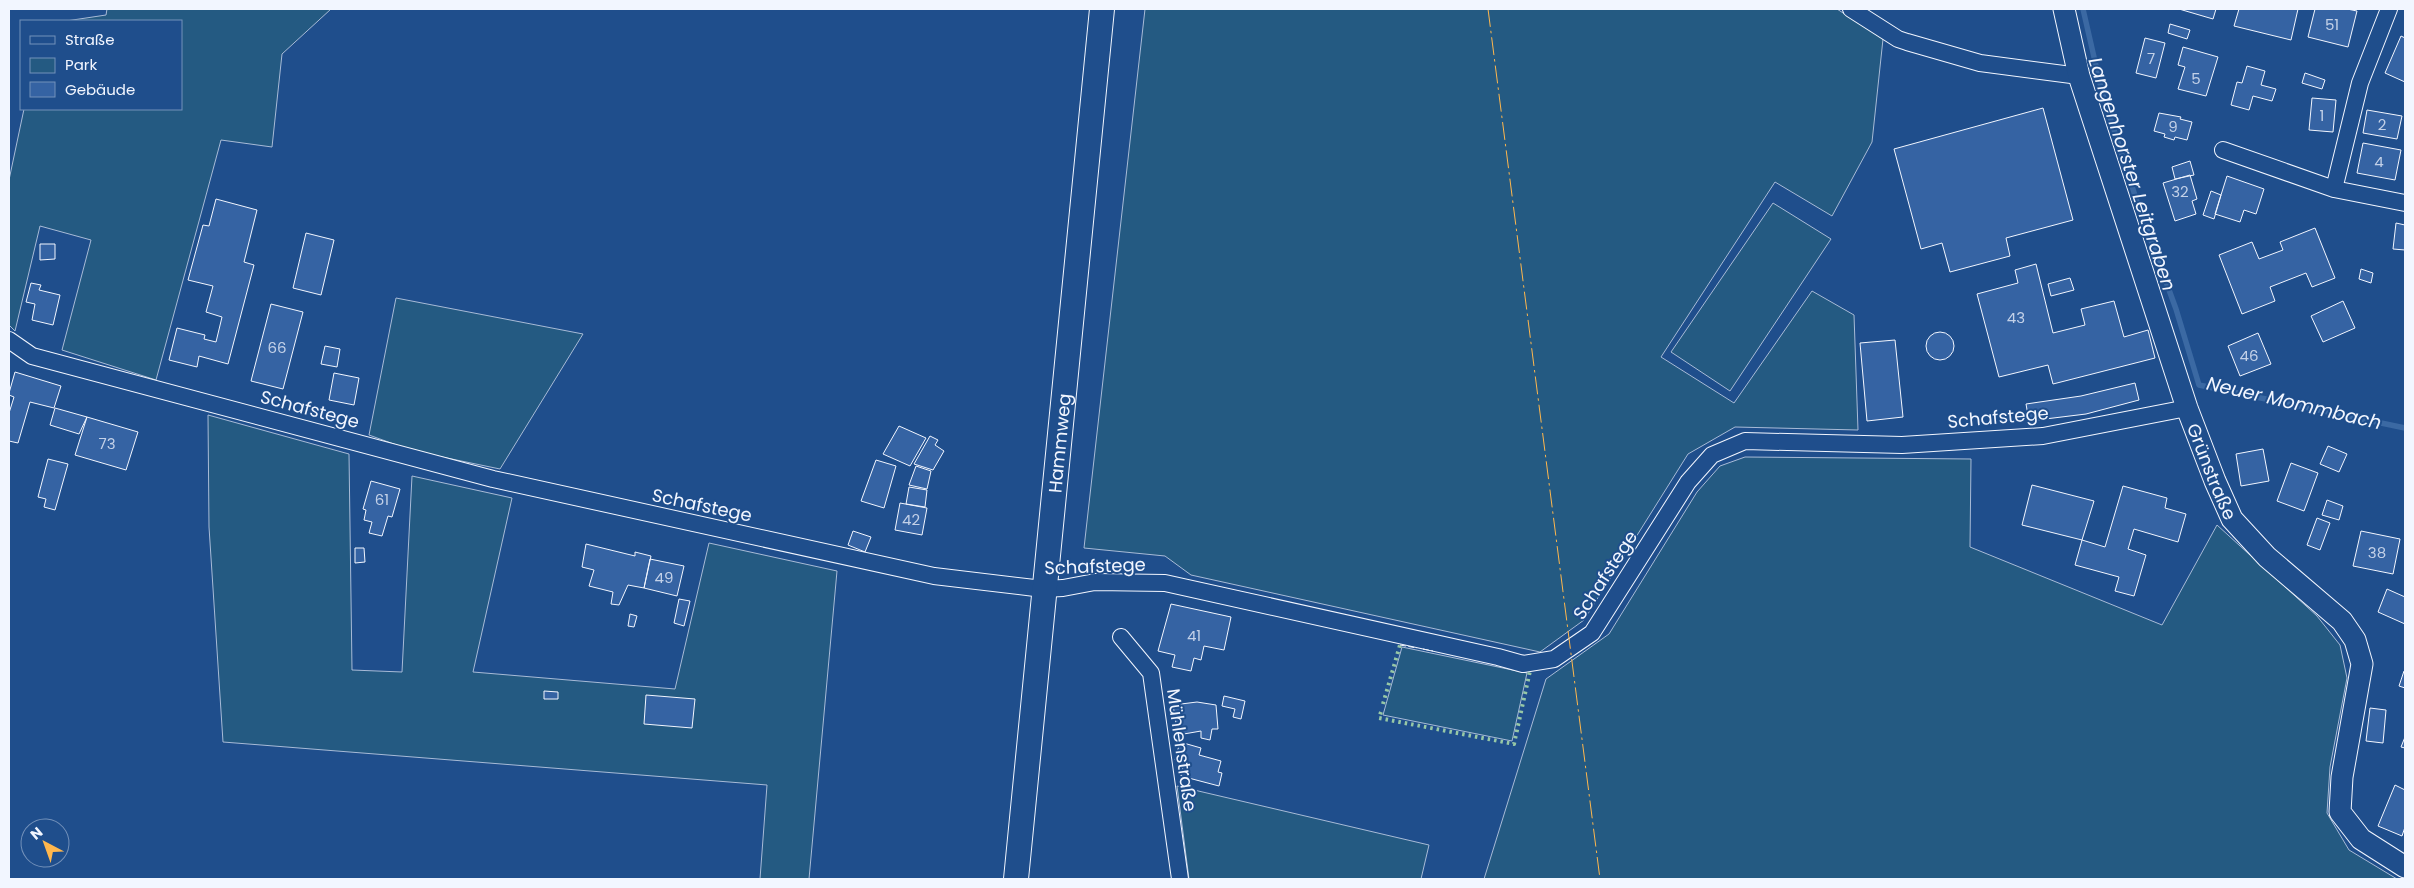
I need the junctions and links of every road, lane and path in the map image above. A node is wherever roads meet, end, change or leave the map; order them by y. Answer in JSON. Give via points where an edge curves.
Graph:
{"nodes":[{"id":1,"x":1102,"y":9,"type":"edge"},
{"id":2,"x":1851,"y":9,"type":"edge"},
{"id":3,"x":2064,"y":9,"type":"edge"},
{"id":4,"x":2389,"y":9,"type":"edge"},
{"id":5,"x":2079,"y":76,"type":"junction"},
{"id":6,"x":2223,"y":150,"type":"dead end"},
{"id":7,"x":2334,"y":189,"type":"junction"},
{"id":8,"x":2405,"y":203,"type":"edge"},
{"id":9,"x":9,"y":340,"type":"edge"},
{"id":10,"x":2187,"y":408,"type":"junction"},
{"id":11,"x":1046,"y":569,"type":"junction"},
{"id":12,"x":1121,"y":637,"type":"dead end"},
{"id":13,"x":2405,"y":867,"type":"edge"},
{"id":14,"x":1016,"y":879,"type":"edge"},
{"id":15,"x":1180,"y":879,"type":"edge"}],
"edges":[{"from":1,"to":11,"type":"main road","name":"Hammweg"},
{"from":2,"to":5,"type":"street","via":[[1907,42],[1980,63]]},
{"from":3,"to":5,"type":"street","name":"Grünstraße"},
{"from":4,"to":7,"type":"street","via":[[2360,83]]},
{"from":5,"to":10,"type":"street","name":"Grünstraße"},
{"from":6,"to":7,"type":"street"},
{"from":7,"to":8,"type":"street"},
{"from":9,"to":11,"type":"street","name":"Schafstege","via":[[32,356],[493,479],[934,576]]},
{"from":10,"to":11,"type":"street","name":"Schafstege","via":[[2043,436],[1902,445],[1745,441],[1712,456],[1688,482],[1592,633],[1554,659],[1523,664],[1165,584],[1095,582]]},
{"from":10,"to":13,"type":"street","name":"Grünstraße","via":[[2232,519],[2267,557],[2342,621],[2355,640],[2362,664],[2342,777],[2340,812],[2361,839]]},
{"from":11,"to":14,"type":"main road","name":"Hammweg"},
{"from":12,"to":15,"type":"street","name":"Mühlenstraße","via":[[1151,673]]}]}
